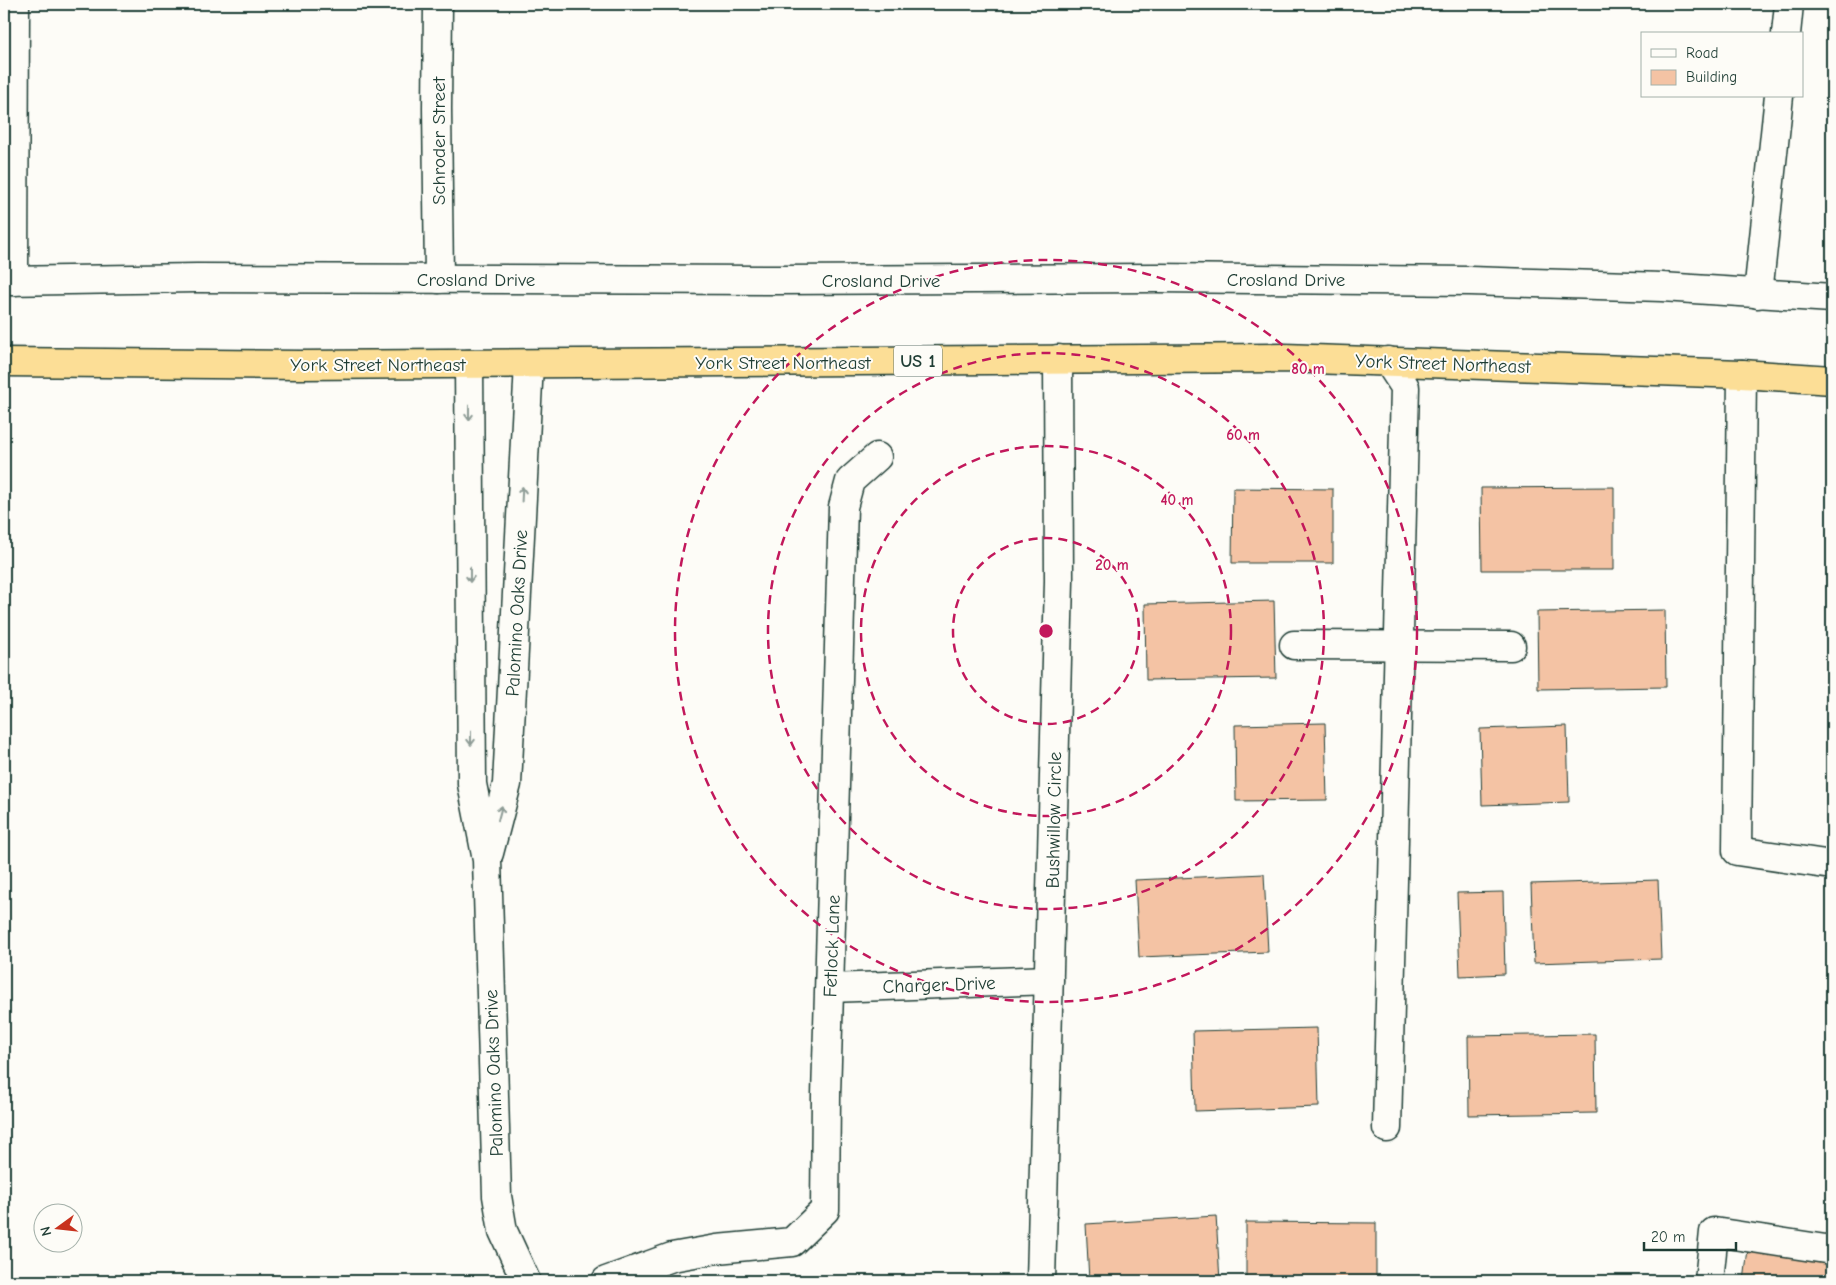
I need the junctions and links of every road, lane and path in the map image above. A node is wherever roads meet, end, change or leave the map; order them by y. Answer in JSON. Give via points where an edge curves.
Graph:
{"nodes":[{"id":1,"x":15,"y":4,"type":"edge"},
{"id":2,"x":438,"y":4,"type":"edge"},
{"id":3,"x":1790,"y":4,"type":"edge"},
{"id":4,"x":1786,"y":32,"type":"edge"},
{"id":5,"x":1780,"y":98,"type":"edge"},
{"id":6,"x":439,"y":279,"type":"junction"},
{"id":7,"x":9,"y":281,"type":"edge"},
{"id":8,"x":1758,"y":294,"type":"junction"},
{"id":9,"x":1832,"y":298,"type":"edge"},
{"id":10,"x":1058,"y":360,"type":"junction"},
{"id":11,"x":1388,"y":361,"type":"junction"},
{"id":12,"x":4,"y":362,"type":"edge"},
{"id":13,"x":469,"y":364,"type":"junction"},
{"id":14,"x":529,"y":364,"type":"junction"},
{"id":15,"x":1742,"y":374,"type":"junction"},
{"id":16,"x":1832,"y":380,"type":"edge"},
{"id":17,"x":877,"y":457,"type":"dead end"},
{"id":18,"x":1294,"y":645,"type":"dead end"},
{"id":19,"x":1398,"y":646,"type":"junction"},
{"id":20,"x":1511,"y":646,"type":"dead end"},
{"id":21,"x":487,"y":860,"type":"junction"},
{"id":22,"x":1832,"y":865,"type":"edge"},
{"id":23,"x":1048,"y":980,"type":"junction"},
{"id":24,"x":830,"y":988,"type":"junction"},
{"id":25,"x":1387,"y":1128,"type":"dead end"},
{"id":26,"x":1832,"y":1250,"type":"edge"},
{"id":27,"x":526,"y":1281,"type":"edge"},
{"id":28,"x":606,"y":1281,"type":"edge"},
{"id":29,"x":1040,"y":1281,"type":"edge"},
{"id":30,"x":1709,"y":1281,"type":"edge"}],
"edges":[{"from":1,"to":7,"type":"street"},
{"from":2,"to":6,"type":"street","name":"Schroder Street"},
{"from":3,"to":4,"type":"street"},
{"from":5,"to":8,"type":"street"},
{"from":6,"to":7,"type":"street","name":"Crosland Drive"},
{"from":6,"to":8,"type":"street","name":"Crosland Drive","via":[[1460,280]]},
{"from":8,"to":9,"type":"street","name":"Crosland Drive"},
{"from":10,"to":11,"type":"highway","name":"York Street Northeast","number":"US 1","via":[[1284,358]]},
{"from":10,"to":14,"type":"highway","name":"York Street Northeast","number":"US 1"},
{"from":10,"to":23,"type":"street","name":"Bushwillow Circle","via":[[1058,580]]},
{"from":11,"to":15,"type":"highway","name":"York Street Northeast","number":"US 1"},
{"from":11,"to":19,"type":"street","via":[[1405,387]]},
{"from":12,"to":13,"type":"highway","name":"York Street Northeast","number":"US 1"},
{"from":13,"to":14,"type":"highway","name":"York Street Northeast","number":"US 1"},
{"from":13,"to":21,"type":"street","name":"Palomino Oaks Drive","one_way":true,"via":[[472,784]]},
{"from":21,"to":14,"type":"street","name":"Palomino Oaks Drive","one_way":true,"via":[[507,784]]},
{"from":15,"to":16,"type":"highway","name":"York Street Northeast","number":"US 1"},
{"from":15,"to":22,"type":"street","via":[[1737,851]]},
{"from":17,"to":24,"type":"street","name":"Fetlock Lane","via":[[850,481],[843,507]]},
{"from":18,"to":19,"type":"street"},
{"from":19,"to":20,"type":"street"},
{"from":19,"to":25,"type":"street"},
{"from":21,"to":27,"type":"street","name":"Palomino Oaks Drive","via":[[496,1196],[503,1231]]},
{"from":23,"to":24,"type":"street","name":"Charger Drive"},
{"from":23,"to":29,"type":"street","name":"Bushwillow Circle"},
{"from":24,"to":28,"type":"street","name":"Fetlock Lane","via":[[825,1210],[792,1242],[672,1257]]},
{"from":26,"to":30,"type":"street","via":[[1714,1232]]}]}
